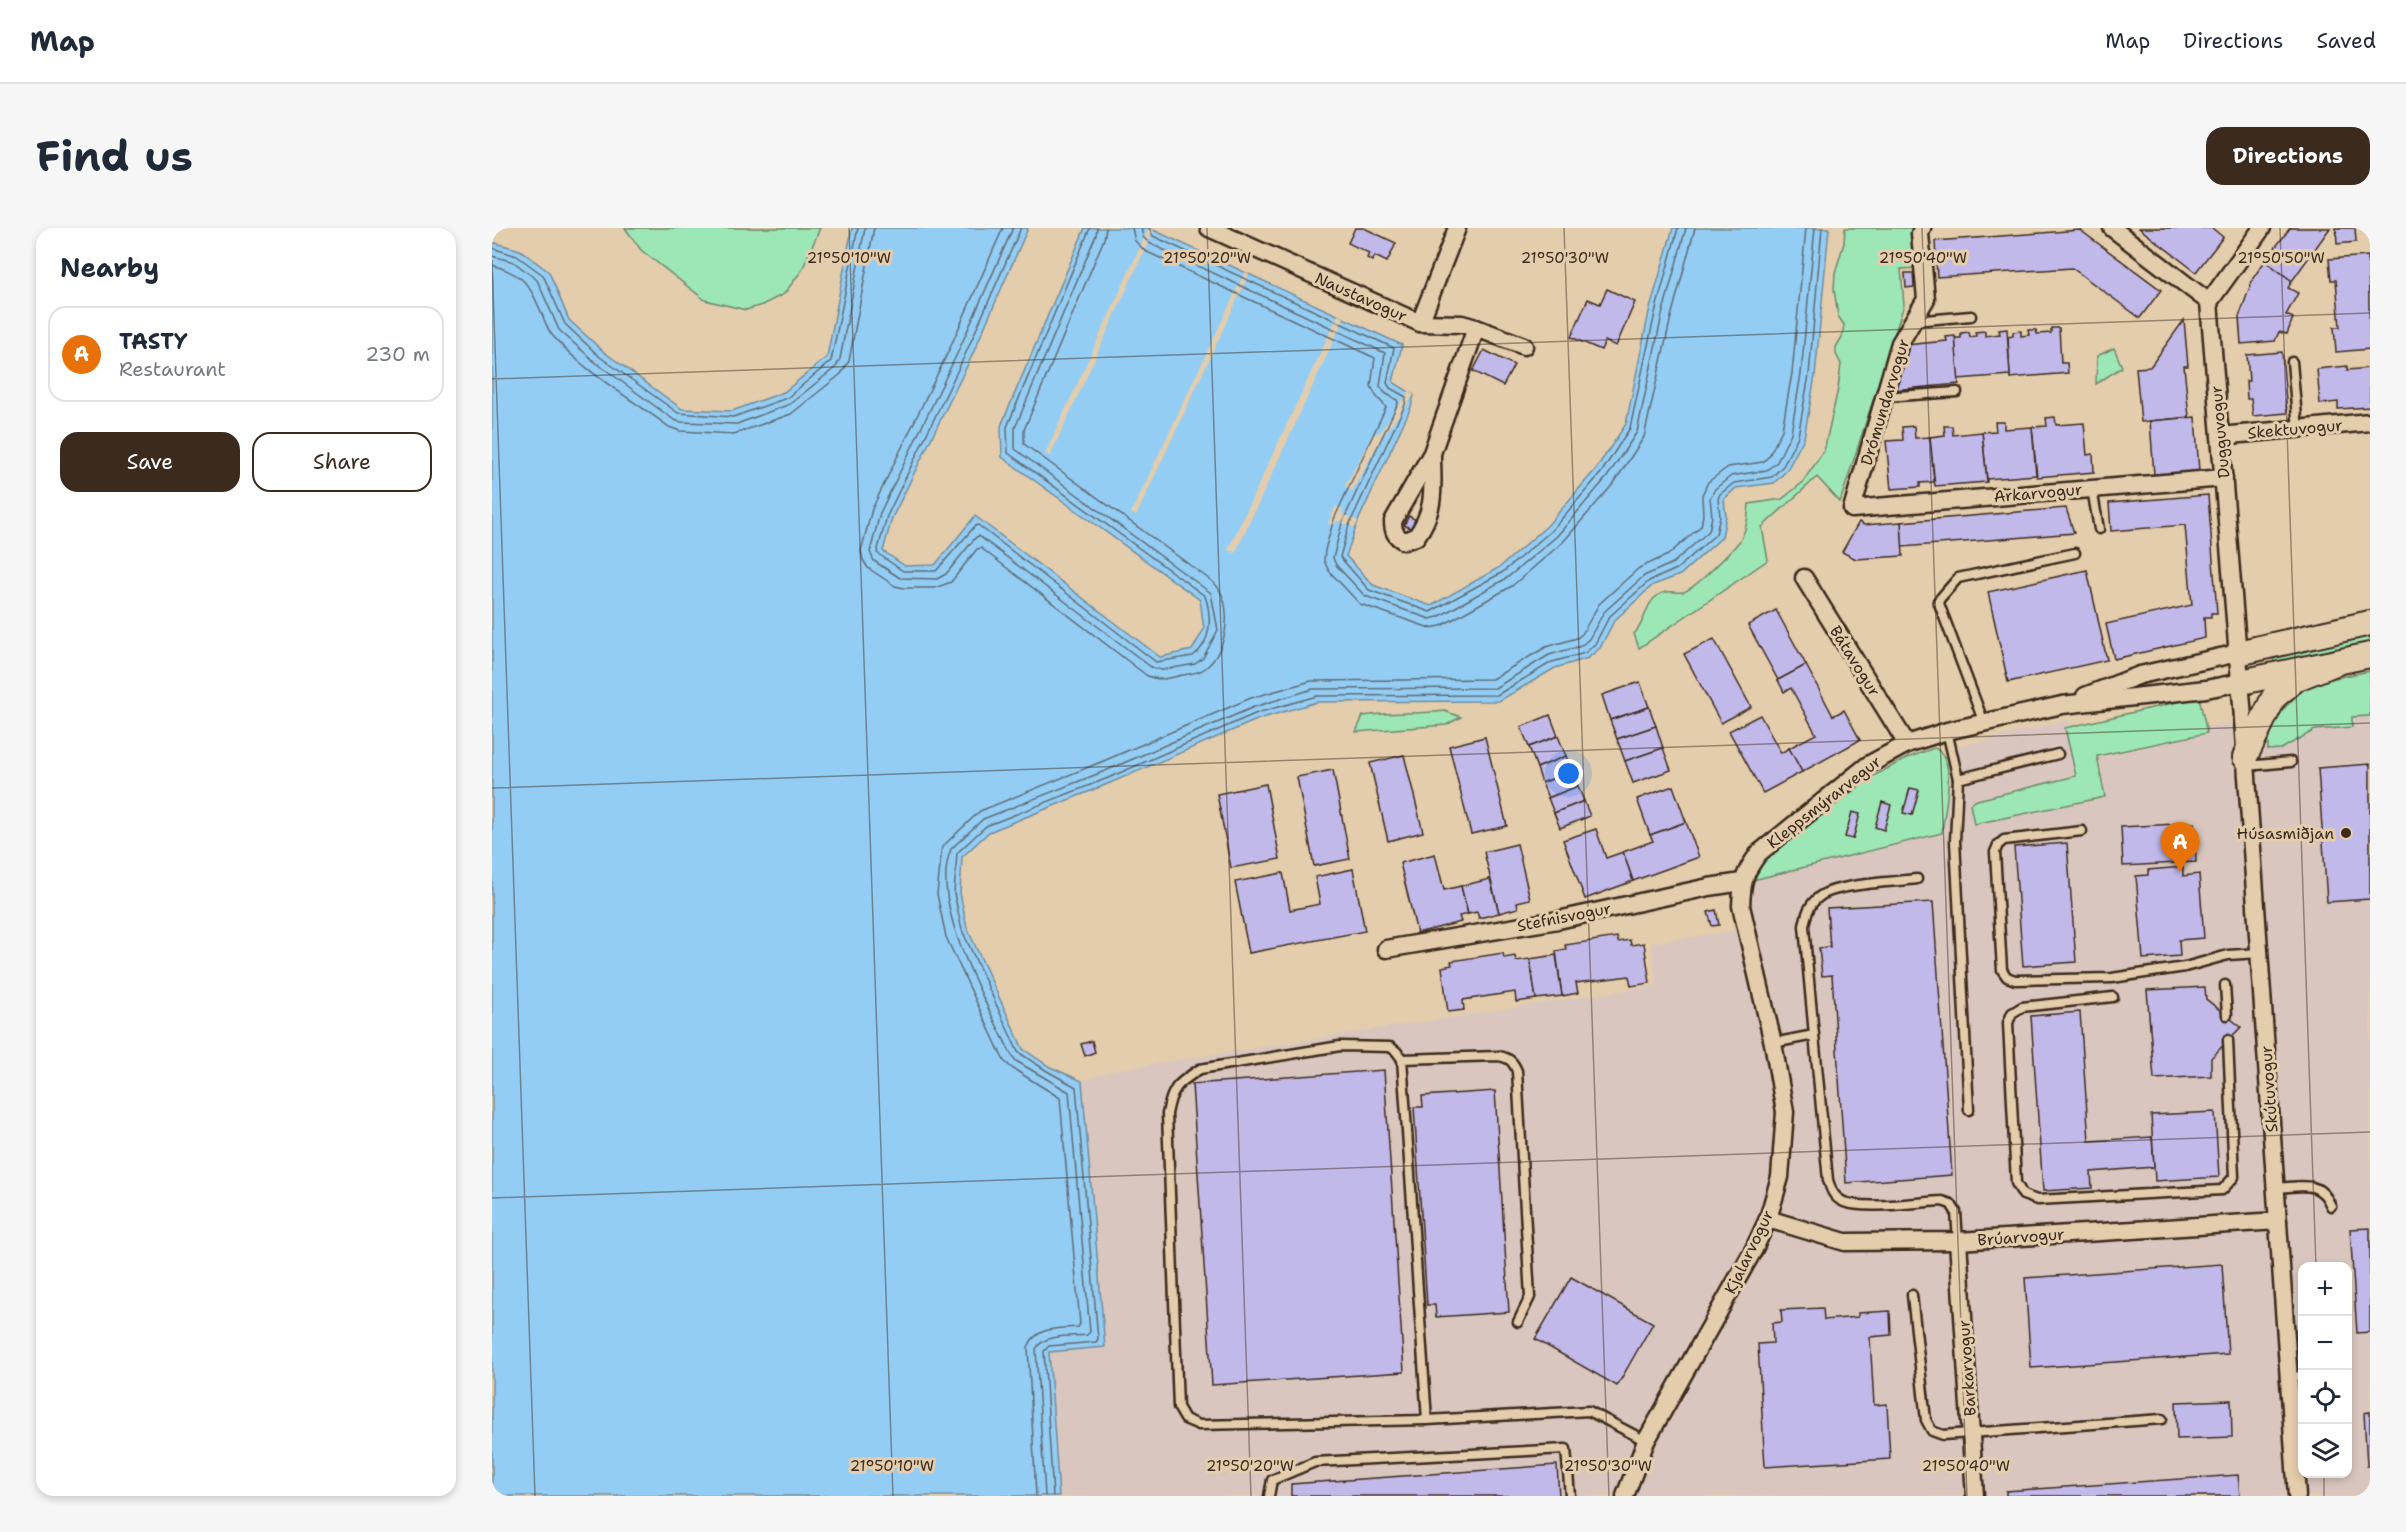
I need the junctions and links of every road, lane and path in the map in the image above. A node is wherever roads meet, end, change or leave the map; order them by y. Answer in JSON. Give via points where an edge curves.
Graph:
{"nodes":[{"id":1,"x":1209,"y":228,"type":"edge"},
{"id":2,"x":1457,"y":228,"type":"edge"},
{"id":3,"x":1922,"y":228,"type":"edge"},
{"id":4,"x":2112,"y":228,"type":"edge"},
{"id":5,"x":2262,"y":228,"type":"edge"},
{"id":6,"x":2210,"y":302,"type":"junction"},
{"id":7,"x":1971,"y":316,"type":"dead end"},
{"id":8,"x":1914,"y":321,"type":"junction"},
{"id":9,"x":1420,"y":323,"type":"junction"},
{"id":10,"x":1476,"y":328,"type":"junction"},
{"id":11,"x":1524,"y":346,"type":"dead end"},
{"id":12,"x":2292,"y":362,"type":"dead end"},
{"id":13,"x":1957,"y":392,"type":"dead end"},
{"id":14,"x":1884,"y":396,"type":"junction"},
{"id":15,"x":2370,"y":422,"type":"edge"},
{"id":16,"x":2298,"y":429,"type":"junction"},
{"id":17,"x":2220,"y":436,"type":"junction"},
{"id":18,"x":1432,"y":453,"type":"dead end"},
{"id":19,"x":2224,"y":478,"type":"junction"},
{"id":20,"x":2092,"y":489,"type":"junction"},
{"id":21,"x":1852,"y":509,"type":"joint"},
{"id":22,"x":2099,"y":528,"type":"dead end"},
{"id":23,"x":2075,"y":553,"type":"dead end"},
{"id":24,"x":1804,"y":578,"type":"dead end"},
{"id":25,"x":2370,"y":623,"type":"edge"},
{"id":26,"x":2238,"y":653,"type":"junction"},
{"id":27,"x":2370,"y":655,"type":"edge"},
{"id":28,"x":2338,"y":662,"type":"junction"},
{"id":29,"x":2241,"y":682,"type":"junction"},
{"id":30,"x":2062,"y":705,"type":"junction"},
{"id":31,"x":1984,"y":723,"type":"junction"},
{"id":32,"x":1947,"y":731,"type":"junction"},
{"id":33,"x":1907,"y":744,"type":"junction"},
{"id":34,"x":2058,"y":753,"type":"dead end"},
{"id":35,"x":2246,"y":762,"type":"junction"},
{"id":36,"x":2291,"y":762,"type":"dead end"},
{"id":37,"x":1958,"y":779,"type":"junction"},
{"id":38,"x":2082,"y":831,"type":"dead end"},
{"id":39,"x":1917,"y":879,"type":"dead end"},
{"id":40,"x":1742,"y":882,"type":"junction"},
{"id":41,"x":1386,"y":949,"type":"dead end"},
{"id":42,"x":2259,"y":953,"type":"junction"},
{"id":43,"x":2225,"y":985,"type":"dead end"},
{"id":44,"x":2113,"y":997,"type":"dead end"},
{"id":45,"x":2227,"y":1015,"type":"dead end"},
{"id":46,"x":1814,"y":1035,"type":"junction"},
{"id":47,"x":2228,"y":1040,"type":"dead end"},
{"id":48,"x":1773,"y":1043,"type":"junction"},
{"id":49,"x":1402,"y":1059,"type":"junction"},
{"id":50,"x":1969,"y":1110,"type":"dead end"},
{"id":51,"x":2276,"y":1188,"type":"junction"},
{"id":52,"x":2331,"y":1206,"type":"dead end"},
{"id":53,"x":1768,"y":1219,"type":"junction"},
{"id":54,"x":2278,"y":1221,"type":"junction"},
{"id":55,"x":1958,"y":1241,"type":"junction"},
{"id":56,"x":1912,"y":1295,"type":"dead end"},
{"id":57,"x":1518,"y":1322,"type":"dead end"},
{"id":58,"x":2296,"y":1377,"type":"edge"},
{"id":59,"x":2162,"y":1419,"type":"dead end"},
{"id":60,"x":1427,"y":1420,"type":"junction"},
{"id":61,"x":1971,"y":1433,"type":"junction"},
{"id":62,"x":1646,"y":1441,"type":"junction"},
{"id":63,"x":1269,"y":1496,"type":"edge"},
{"id":64,"x":1570,"y":1496,"type":"edge"},
{"id":65,"x":1625,"y":1496,"type":"edge"},
{"id":66,"x":1976,"y":1496,"type":"edge"},
{"id":67,"x":2297,"y":1496,"type":"edge"}],
"edges":[{"from":1,"to":9,"type":"street","name":"Naustavogur"},
{"from":2,"to":9,"type":"street","name":"Naustavogur"},
{"from":3,"to":8,"type":"street","name":"Drómundarvogur","via":[[1926,299]]},
{"from":4,"to":6,"type":"street"},
{"from":5,"to":6,"type":"street"},
{"from":6,"to":17,"type":"street","name":"Dugguvogur"},
{"from":7,"to":8,"type":"lane"},
{"from":8,"to":14,"type":"street","name":"Drómundarvogur","via":[[1900,344]]},
{"from":9,"to":10,"type":"street"},
{"from":10,"to":11,"type":"street"},
{"from":10,"to":18,"type":"street"},
{"from":12,"to":16,"type":"lane"},
{"from":13,"to":14,"type":"lane"},
{"from":14,"to":21,"type":"street","name":"Drómundarvogur"},
{"from":15,"to":16,"type":"street","name":"Skektuvogur"},
{"from":16,"to":17,"type":"street","name":"Skektuvogur"},
{"from":17,"to":19,"type":"street","name":"Dugguvogur"},
{"from":19,"to":20,"type":"street","name":"Arkarvogur"},
{"from":19,"to":26,"type":"street","name":"Dugguvogur"},
{"from":20,"to":21,"type":"street","name":"Arkarvogur"},
{"from":20,"to":22,"type":"lane"},
{"from":23,"to":31,"type":"lane","via":[[1958,578],[1938,601]]},
{"from":24,"to":33,"type":"street","name":"Bátavogur"},
{"from":25,"to":26,"type":"street","name":"Kleppsmýrarvegur"},
{"from":26,"to":29,"type":"street","name":"Dugguvogur"},
{"from":26,"to":30,"type":"street","name":"Kleppsmýrarvegur","via":[[2140,675]]},
{"from":27,"to":28,"type":"street","name":"Kleppsmýrarvegur"},
{"from":28,"to":29,"type":"street","name":"Kleppsmýrarvegur"},
{"from":28,"to":35,"type":"street","via":[[2297,678],[2274,697]]},
{"from":29,"to":30,"type":"street","name":"Kleppsmýrarvegur"},
{"from":29,"to":35,"type":"street","name":"Skútuvogur"},
{"from":30,"to":31,"type":"street","name":"Kleppsmýrarvegur"},
{"from":31,"to":32,"type":"street","name":"Kleppsmýrarvegur"},
{"from":32,"to":33,"type":"street","name":"Kleppsmýrarvegur"},
{"from":32,"to":37,"type":"lane"},
{"from":33,"to":40,"type":"street","name":"Kleppsmýrarvegur","via":[[1868,765],[1759,853]]},
{"from":34,"to":37,"type":"lane"},
{"from":35,"to":36,"type":"lane"},
{"from":35,"to":42,"type":"street","name":"Skútuvogur"},
{"from":37,"to":50,"type":"lane","via":[[1955,841]]},
{"from":38,"to":42,"type":"lane","via":[[2004,840],[1998,845],[1995,852],[2002,970],[2007,977],[2112,978],[2185,967],[2228,955]]},
{"from":39,"to":46,"type":"lane","via":[[1832,890],[1808,910],[1804,926]]},
{"from":40,"to":41,"type":"street","name":"Stefnisvogur","via":[[1558,920]]},
{"from":40,"to":48,"type":"street","name":"Kjalarvogur","via":[[1741,906]]},
{"from":42,"to":51,"type":"street","name":"Skútuvogur"},
{"from":43,"to":45,"type":"lane"},
{"from":44,"to":47,"type":"lane","via":[[2022,1007],[2012,1013],[2008,1023],[2016,1183],[2023,1195],[2037,1200],[2222,1190],[2234,1177]]},
{"from":46,"to":48,"type":"lane"},
{"from":46,"to":55,"type":"lane","via":[[1832,1193],[1842,1202],[1857,1205],[1942,1201],[1951,1204],[1956,1212]]},
{"from":48,"to":53,"type":"street","name":"Kjalarvogur","via":[[1785,1112],[1780,1177]]},
{"from":49,"to":57,"type":"lane","via":[[1499,1056],[1514,1063],[1530,1297]]},
{"from":49,"to":60,"type":"lane"},
{"from":49,"to":60,"type":"lane","via":[[1390,1047],[1340,1046],[1200,1069],[1182,1080],[1171,1094],[1167,1114],[1178,1407],[1185,1419],[1199,1425]]},
{"from":51,"to":52,"type":"lane","via":[[2318,1188],[2327,1195]]},
{"from":51,"to":54,"type":"street","name":"Skútuvogur"},
{"from":53,"to":55,"type":"street","name":"Brúarvogur","via":[[1845,1242]]},
{"from":53,"to":62,"type":"street","name":"Kjalarvogur"},
{"from":54,"to":55,"type":"street","name":"Brúarvogur"},
{"from":54,"to":58,"type":"street","name":"Skútuvogur"},
{"from":55,"to":61,"type":"street","name":"Barkarvogur"},
{"from":56,"to":61,"type":"lane","via":[[1926,1420],[1932,1431],[1944,1435]]},
{"from":58,"to":67,"type":"street","name":"Skútuvogur"},
{"from":59,"to":61,"type":"lane"},
{"from":60,"to":62,"type":"lane","via":[[1589,1411]]},
{"from":61,"to":66,"type":"street","name":"Barkarvogur"},
{"from":62,"to":65,"type":"street","name":"Kjalarvogur"},
{"from":63,"to":64,"type":"lane","via":[[1272,1480],[1315,1462],[1566,1449]]}]}
